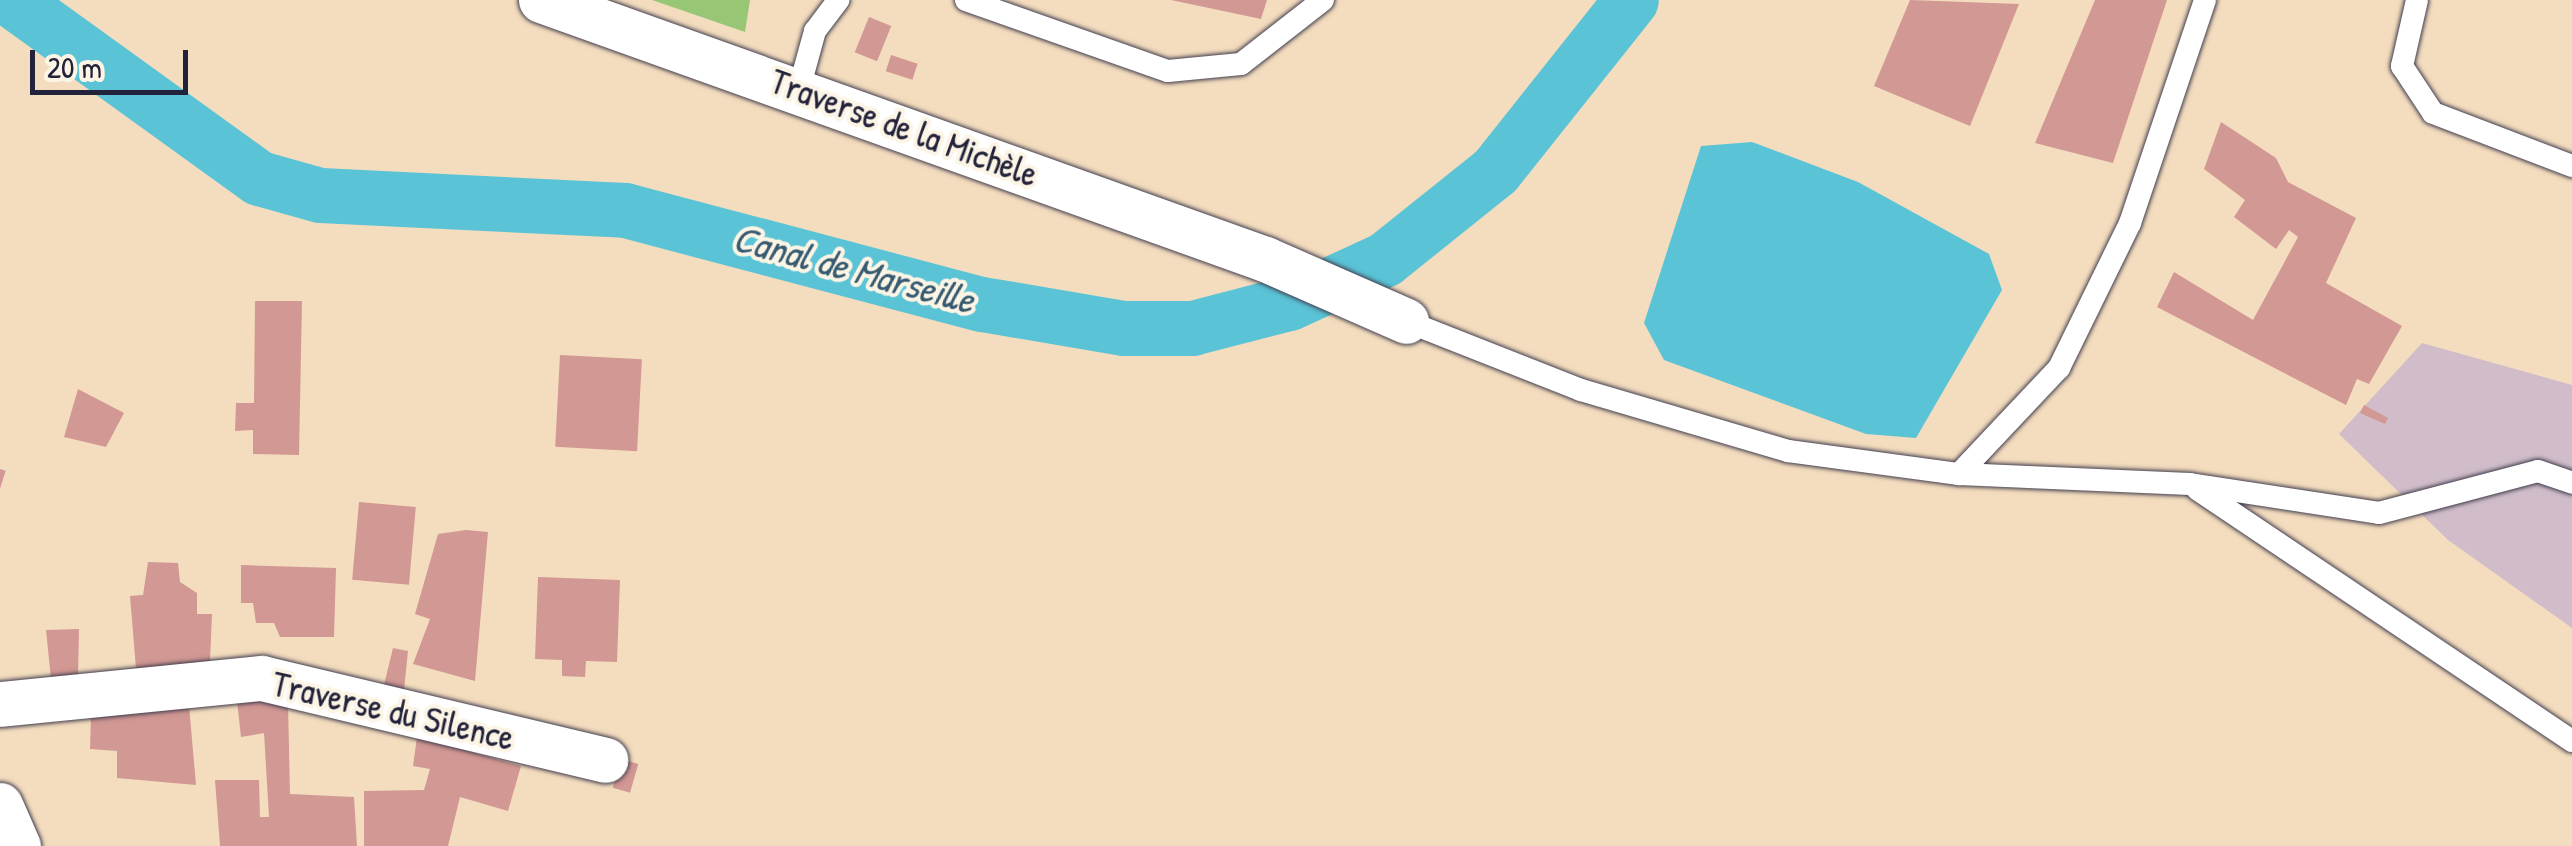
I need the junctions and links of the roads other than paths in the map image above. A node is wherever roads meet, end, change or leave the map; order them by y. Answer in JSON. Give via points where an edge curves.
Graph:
{"nodes":[{"id":1,"x":541,"y":0,"type":"edge"},
{"id":2,"x":838,"y":0,"type":"edge"},
{"id":3,"x":966,"y":0,"type":"edge"},
{"id":4,"x":1324,"y":0,"type":"edge"},
{"id":5,"x":2205,"y":0,"type":"edge"},
{"id":6,"x":2417,"y":0,"type":"edge"},
{"id":7,"x":799,"y":89,"type":"junction"},
{"id":8,"x":2572,"y":166,"type":"edge"},
{"id":9,"x":1406,"y":321,"type":"joint"},
{"id":10,"x":1960,"y":474,"type":"junction"},
{"id":11,"x":2572,"y":483,"type":"edge"},
{"id":12,"x":2190,"y":484,"type":"junction"},
{"id":13,"x":0,"y":704,"type":"edge"},
{"id":14,"x":2572,"y":741,"type":"edge"},
{"id":15,"x":605,"y":760,"type":"dead end"},
{"id":16,"x":0,"y":805,"type":"edge"},
{"id":17,"x":18,"y":846,"type":"edge"}],
"edges":[{"from":1,"to":7,"type":"street","name":"Traverse de la Michèle"},
{"from":2,"to":7,"type":"lane","via":[[815,32]]},
{"from":3,"to":4,"type":"lane","via":[[1168,71],[1242,64]]},
{"from":5,"to":10,"type":"lane","via":[[2130,224],[2059,368]]},
{"from":6,"to":8,"type":"lane","via":[[2402,66],[2433,113]]},
{"from":7,"to":9,"type":"street","name":"Traverse de la Michèle","via":[[1265,259]]},
{"from":9,"to":10,"type":"lane","via":[[1581,390],[1788,452]]},
{"from":10,"to":12,"type":"lane"},
{"from":11,"to":12,"type":"lane","via":[[2538,470],[2379,512]]},
{"from":12,"to":14,"type":"lane"},
{"from":13,"to":15,"type":"street","name":"Traverse du Silence","via":[[262,678]]},
{"from":16,"to":17,"type":"street"}]}
